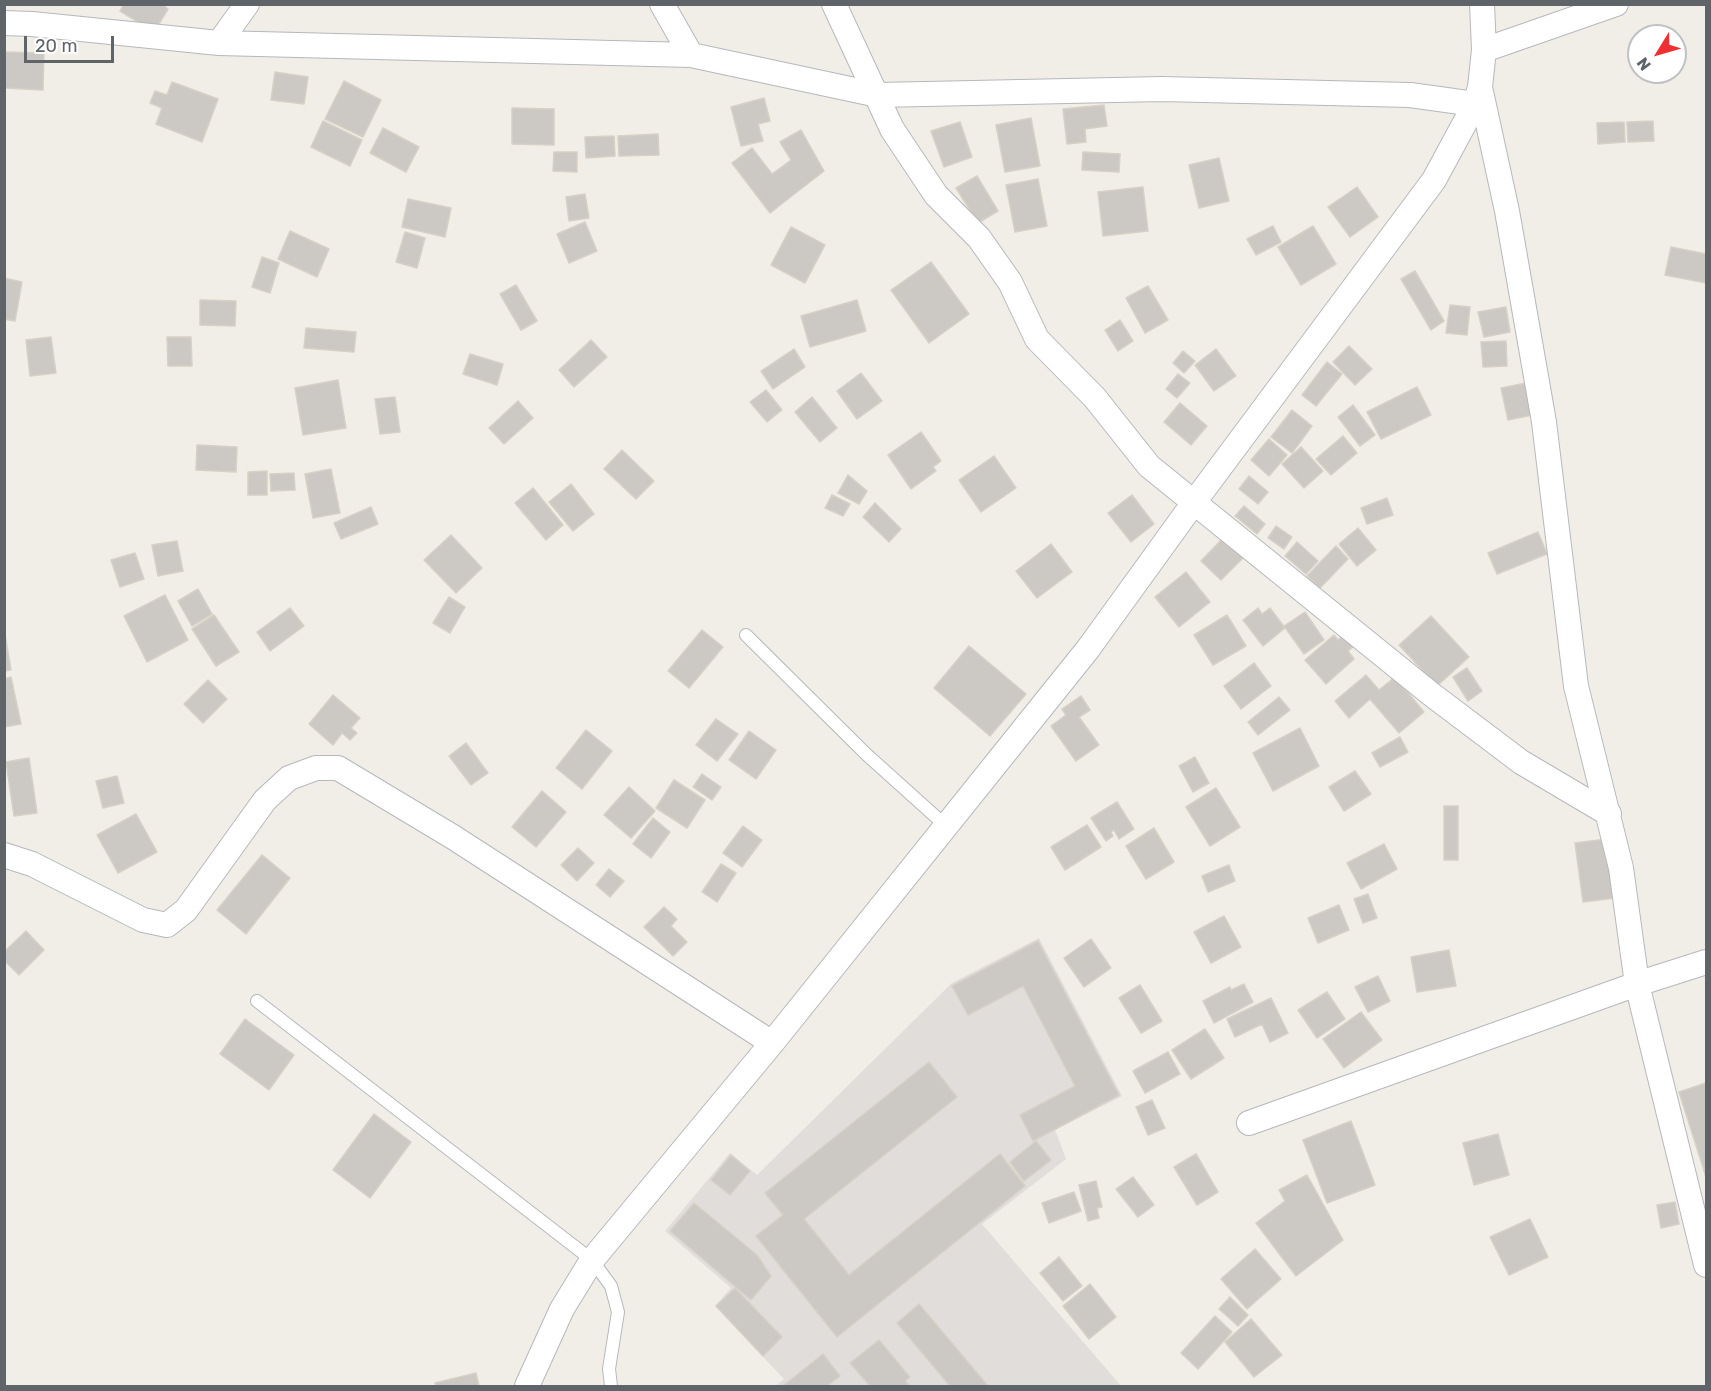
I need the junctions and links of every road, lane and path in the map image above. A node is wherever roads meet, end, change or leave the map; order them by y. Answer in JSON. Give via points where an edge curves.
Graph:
{"nodes":[{"id":1,"x":247,"y":4,"type":"edge"},
{"id":2,"x":662,"y":4,"type":"edge"},
{"id":3,"x":834,"y":4,"type":"edge"},
{"id":4,"x":1482,"y":4,"type":"edge"},
{"id":5,"x":1616,"y":4,"type":"edge"},
{"id":6,"x":4,"y":23,"type":"edge"},
{"id":7,"x":219,"y":43,"type":"junction"},
{"id":8,"x":1484,"y":50,"type":"junction"},
{"id":9,"x":692,"y":55,"type":"junction"},
{"id":10,"x":878,"y":95,"type":"junction"},
{"id":11,"x":1477,"y":95,"type":"junction"},
{"id":12,"x":1195,"y":501,"type":"junction"},
{"id":13,"x":746,"y":635,"type":"dead end"},
{"id":14,"x":1609,"y":814,"type":"junction"},
{"id":15,"x":946,"y":826,"type":"junction"},
{"id":16,"x":4,"y":855,"type":"edge"},
{"id":17,"x":1707,"y":962,"type":"edge"},
{"id":18,"x":1637,"y":984,"type":"junction"},
{"id":19,"x":257,"y":1001,"type":"dead end"},
{"id":20,"x":772,"y":1043,"type":"junction"},
{"id":21,"x":1249,"y":1123,"type":"dead end"},
{"id":22,"x":592,"y":1260,"type":"junction"},
{"id":23,"x":1707,"y":1265,"type":"edge"},
{"id":24,"x":527,"y":1386,"type":"edge"},
{"id":25,"x":611,"y":1386,"type":"edge"}],
"edges":[{"from":1,"to":7,"type":"street"},
{"from":2,"to":9,"type":"street"},
{"from":3,"to":10,"type":"street"},
{"from":4,"to":8,"type":"street"},
{"from":5,"to":8,"type":"street"},
{"from":6,"to":7,"type":"street"},
{"from":7,"to":9,"type":"street"},
{"from":8,"to":11,"type":"street"},
{"from":9,"to":10,"type":"street"},
{"from":10,"to":11,"type":"street","via":[[1162,88]]},
{"from":10,"to":12,"type":"street","via":[[892,129],[936,195],[979,238],[1011,282],[1037,339],[1095,398],[1149,466]]},
{"from":11,"to":12,"type":"street","via":[[1434,180]]},
{"from":11,"to":14,"type":"street","via":[[1507,211],[1544,422],[1576,686]]},
{"from":12,"to":14,"type":"street","via":[[1431,694],[1521,762]]},
{"from":12,"to":15,"type":"street","via":[[1088,649]]},
{"from":13,"to":15,"type":"lane","via":[[866,754]]},
{"from":14,"to":18,"type":"street","via":[[1621,868]]},
{"from":15,"to":20,"type":"street"},
{"from":16,"to":20,"type":"street","via":[[32,864],[143,920],[167,925],[186,910],[265,800],[289,778],[316,768],[338,768],[453,837]]},
{"from":17,"to":18,"type":"street"},
{"from":18,"to":21,"type":"street"},
{"from":18,"to":23,"type":"street"},
{"from":19,"to":22,"type":"lane"},
{"from":20,"to":22,"type":"street"},
{"from":22,"to":24,"type":"street","via":[[562,1309]]},
{"from":22,"to":25,"type":"lane","via":[[611,1286],[618,1312],[609,1370]]}]}
